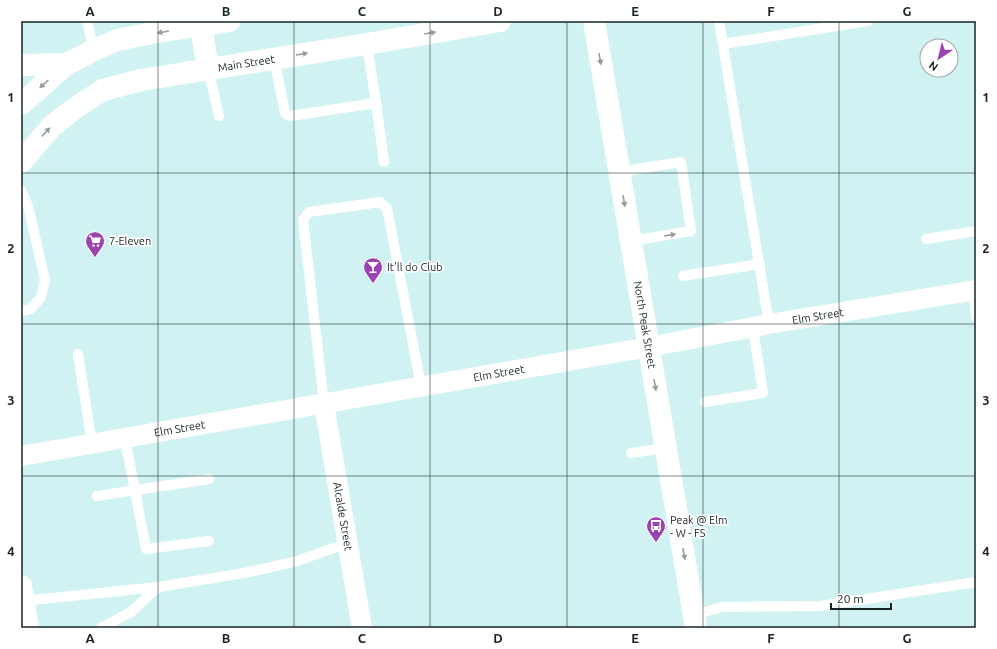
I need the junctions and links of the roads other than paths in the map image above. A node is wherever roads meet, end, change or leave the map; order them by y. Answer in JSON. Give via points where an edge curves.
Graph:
{"nodes":[{"id":1,"x":87,"y":21,"type":"edge"},
{"id":2,"x":229,"y":21,"type":"edge"},
{"id":3,"x":500,"y":21,"type":"edge"},
{"id":4,"x":594,"y":21,"type":"edge"},
{"id":5,"x":719,"y":21,"type":"edge"},
{"id":6,"x":868,"y":21,"type":"edge"},
{"id":7,"x":201,"y":23,"type":"edge"},
{"id":8,"x":367,"y":44,"type":"junction"},
{"id":9,"x":723,"y":44,"type":"junction"},
{"id":10,"x":94,"y":50,"type":"junction"},
{"id":11,"x":274,"y":58,"type":"junction"},
{"id":12,"x":66,"y":64,"type":"junction"},
{"id":13,"x":21,"y":65,"type":"edge"},
{"id":14,"x":208,"y":69,"type":"junction"},
{"id":15,"x":376,"y":103,"type":"junction"},
{"id":16,"x":21,"y":104,"type":"edge"},
{"id":17,"x":219,"y":116,"type":"dead end"},
{"id":18,"x":21,"y":162,"type":"edge"},
{"id":19,"x":384,"y":162,"type":"dead end"},
{"id":20,"x":619,"y":172,"type":"junction"},
{"id":21,"x":21,"y":190,"type":"edge"},
{"id":22,"x":976,"y":231,"type":"edge"},
{"id":23,"x":926,"y":239,"type":"dead end"},
{"id":24,"x":631,"y":240,"type":"junction"},
{"id":25,"x":760,"y":264,"type":"junction"},
{"id":26,"x":683,"y":276,"type":"dead end"},
{"id":27,"x":975,"y":290,"type":"edge"},
{"id":28,"x":21,"y":311,"type":"edge"},
{"id":29,"x":976,"y":317,"type":"edge"},
{"id":30,"x":761,"y":326,"type":"junction"},
{"id":31,"x":649,"y":347,"type":"junction"},
{"id":32,"x":78,"y":354,"type":"dead end"},
{"id":33,"x":421,"y":386,"type":"junction"},
{"id":34,"x":705,"y":402,"type":"dead end"},
{"id":35,"x":324,"y":404,"type":"junction"},
{"id":36,"x":125,"y":438,"type":"junction"},
{"id":37,"x":92,"y":444,"type":"junction"},
{"id":38,"x":666,"y":448,"type":"junction"},
{"id":39,"x":631,"y":453,"type":"dead end"},
{"id":40,"x":21,"y":456,"type":"edge"},
{"id":41,"x":209,"y":479,"type":"dead end"},
{"id":42,"x":135,"y":490,"type":"junction"},
{"id":43,"x":96,"y":496,"type":"dead end"},
{"id":44,"x":209,"y":541,"type":"dead end"},
{"id":45,"x":348,"y":543,"type":"junction"},
{"id":46,"x":976,"y":582,"type":"edge"},
{"id":47,"x":158,"y":587,"type":"junction"},
{"id":48,"x":22,"y":593,"type":"edge"},
{"id":49,"x":695,"y":622,"type":"edge"},
{"id":50,"x":28,"y":628,"type":"edge"},
{"id":51,"x":101,"y":628,"type":"edge"},
{"id":52,"x":362,"y":628,"type":"edge"}],
"edges":[{"from":1,"to":10,"type":"lane"},
{"from":2,"to":7,"type":"main road"},
{"from":8,"to":3,"type":"main road","name":"Main Street","one_way":true},
{"from":4,"to":20,"type":"main road","name":"North Peak Street","one_way":true},
{"from":5,"to":9,"type":"lane"},
{"from":6,"to":9,"type":"lane"},
{"from":7,"to":10,"type":"main road","one_way":true,"via":[[117,40]]},
{"from":7,"to":14,"type":"main road"},
{"from":11,"to":8,"type":"main road","name":"Main Street","one_way":true},
{"from":8,"to":15,"type":"lane"},
{"from":9,"to":25,"type":"lane"},
{"from":10,"to":12,"type":"main road"},
{"from":11,"to":14,"type":"main road","name":"Main Street"},
{"from":11,"to":15,"type":"lane","via":[[285,113],[290,116]]},
{"from":12,"to":13,"type":"main road"},
{"from":12,"to":16,"type":"main road","one_way":true},
{"from":14,"to":17,"type":"lane"},
{"from":18,"to":14,"type":"main road","name":"Main Street","one_way":true,"via":[[52,126],[103,90],[141,80]]},
{"from":15,"to":19,"type":"lane"},
{"from":20,"to":24,"type":"main road","name":"North Peak Street","one_way":true},
{"from":24,"to":20,"type":"lane","one_way":true,"via":[[691,231],[681,162]]},
{"from":21,"to":28,"type":"lane","via":[[28,206],[45,280],[41,297],[31,309]]},
{"from":22,"to":23,"type":"lane"},
{"from":24,"to":31,"type":"main road","name":"North Peak Street"},
{"from":25,"to":26,"type":"lane"},
{"from":25,"to":30,"type":"lane"},
{"from":27,"to":29,"type":"lane"},
{"from":27,"to":30,"type":"street","name":"Elm Street"},
{"from":30,"to":31,"type":"street","name":"Elm Street"},
{"from":30,"to":34,"type":"lane","via":[[763,393]]},
{"from":31,"to":33,"type":"street","name":"Elm Street"},
{"from":31,"to":38,"type":"main road","name":"North Peak Street","one_way":true},
{"from":32,"to":37,"type":"lane"},
{"from":33,"to":35,"type":"street","name":"Elm Street"},
{"from":33,"to":35,"type":"lane","via":[[387,208],[380,202],[309,212],[303,220]]},
{"from":35,"to":36,"type":"street","name":"Elm Street"},
{"from":35,"to":45,"type":"street","name":"Alcalde Street"},
{"from":36,"to":37,"type":"street","name":"Elm Street"},
{"from":36,"to":42,"type":"lane"},
{"from":37,"to":40,"type":"street","name":"Elm Street"},
{"from":38,"to":39,"type":"lane"},
{"from":38,"to":49,"type":"main road","name":"North Peak Street","one_way":true},
{"from":41,"to":42,"type":"lane"},
{"from":42,"to":43,"type":"lane"},
{"from":42,"to":44,"type":"lane","via":[[146,549]]},
{"from":45,"to":47,"type":"lane","via":[[294,562]]},
{"from":45,"to":52,"type":"street","name":"Alcalde Street"},
{"from":46,"to":49,"type":"lane","via":[[820,606],[722,607]]},
{"from":47,"to":48,"type":"lane"},
{"from":47,"to":51,"type":"lane","via":[[131,612]]},
{"from":48,"to":50,"type":"main road"}]}
